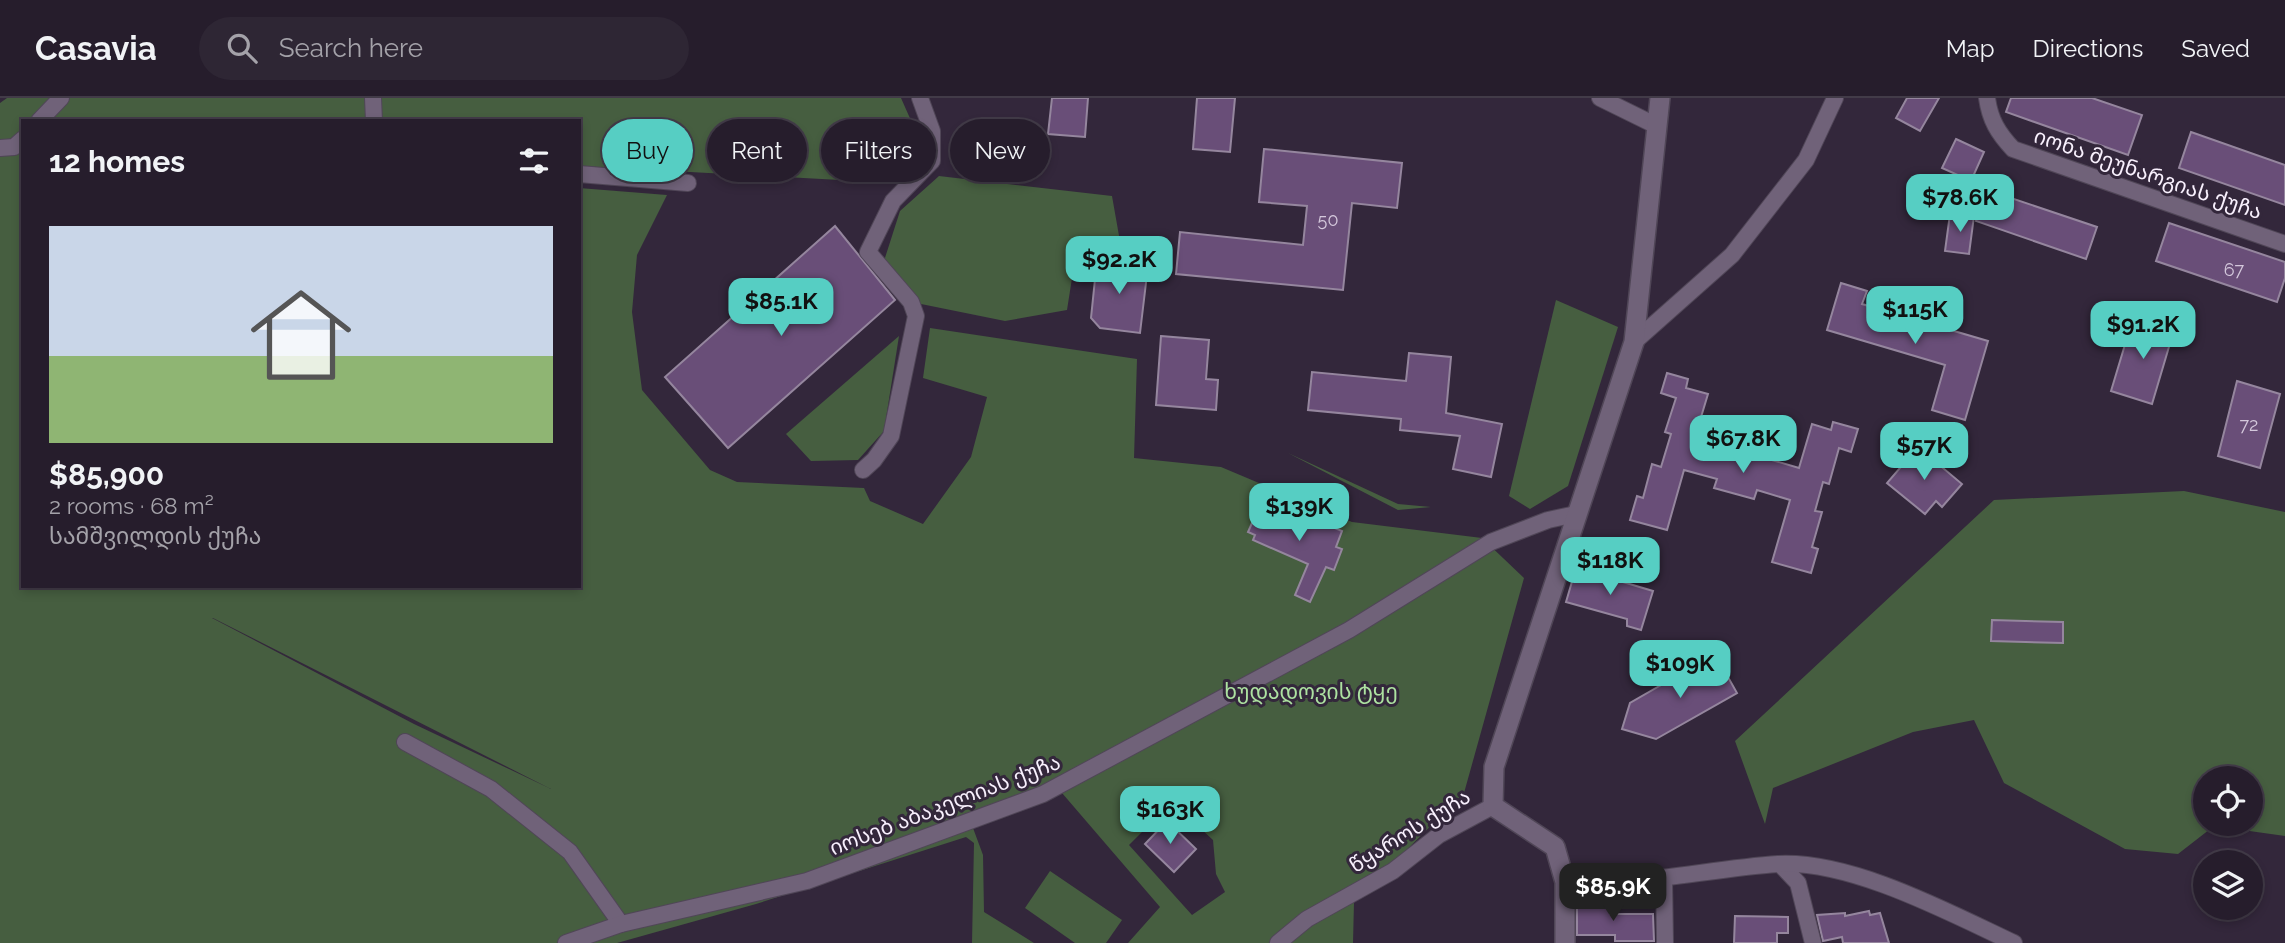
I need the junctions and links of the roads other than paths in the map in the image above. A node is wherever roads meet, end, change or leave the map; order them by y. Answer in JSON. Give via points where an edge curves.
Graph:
{"nodes":[{"id":1,"x":61,"y":98,"type":"edge"},
{"id":2,"x":373,"y":98,"type":"edge"},
{"id":3,"x":920,"y":98,"type":"edge"},
{"id":4,"x":1600,"y":98,"type":"edge"},
{"id":5,"x":1660,"y":98,"type":"edge"},
{"id":6,"x":1835,"y":98,"type":"edge"},
{"id":7,"x":1987,"y":98,"type":"edge"},
{"id":8,"x":41,"y":119,"type":"edge"},
{"id":9,"x":374,"y":119,"type":"edge"},
{"id":10,"x":1657,"y":126,"type":"junction"},
{"id":11,"x":581,"y":174,"type":"edge"},
{"id":12,"x":688,"y":183,"type":"dead end"},
{"id":13,"x":2285,"y":244,"type":"edge"},
{"id":14,"x":1634,"y":342,"type":"junction"},
{"id":15,"x":863,"y":470,"type":"dead end"},
{"id":16,"x":1576,"y":514,"type":"junction"},
{"id":17,"x":405,"y":742,"type":"dead end"},
{"id":18,"x":1493,"y":806,"type":"junction"},
{"id":19,"x":1780,"y":864,"type":"junction"},
{"id":20,"x":1664,"y":878,"type":"junction"},
{"id":21,"x":1565,"y":882,"type":"junction"},
{"id":22,"x":621,"y":924,"type":"junction"},
{"id":23,"x":566,"y":943,"type":"edge"},
{"id":24,"x":1278,"y":943,"type":"edge"},
{"id":25,"x":1565,"y":943,"type":"edge"},
{"id":26,"x":1665,"y":943,"type":"edge"},
{"id":27,"x":1813,"y":943,"type":"edge"},
{"id":28,"x":2014,"y":943,"type":"edge"}],
"edges":[{"from":1,"to":8,"type":"street"},
{"from":2,"to":9,"type":"street"},
{"from":3,"to":15,"type":"street","via":[[932,131],[932,161],[893,201],[867,251],[911,302],[916,316],[891,436]]},
{"from":4,"to":10,"type":"street"},
{"from":5,"to":10,"type":"street"},
{"from":6,"to":14,"type":"street","via":[[1806,160],[1732,255]]},
{"from":7,"to":13,"type":"street","name":"იონა მეუნარგიას ქუჩა","via":[[1999,134],[2013,149]]},
{"from":10,"to":14,"type":"street"},
{"from":11,"to":12,"type":"street"},
{"from":14,"to":16,"type":"street"},
{"from":16,"to":18,"type":"street","via":[[1494,767]]},
{"from":16,"to":22,"type":"street","name":"იოსებ აბაკელიას ქუჩა","via":[[1491,542],[1293,662],[1043,794],[807,881]]},
{"from":17,"to":22,"type":"street","via":[[491,789],[570,852]]},
{"from":18,"to":21,"type":"street","name":"წყაროს ქუჩა","via":[[1555,847]]},
{"from":18,"to":24,"type":"street","name":"წყაროს ქუჩა","via":[[1439,835],[1393,871],[1307,919]]},
{"from":19,"to":20,"type":"street"},
{"from":19,"to":27,"type":"street","via":[[1798,883]]},
{"from":19,"to":28,"type":"street","via":[[1854,873]]},
{"from":20,"to":21,"type":"street"},
{"from":20,"to":26,"type":"street"},
{"from":21,"to":25,"type":"street","name":"წყაროს ქუჩა"},
{"from":22,"to":23,"type":"street","name":"იოსებ აბაკელიას ქუჩა"}]}
